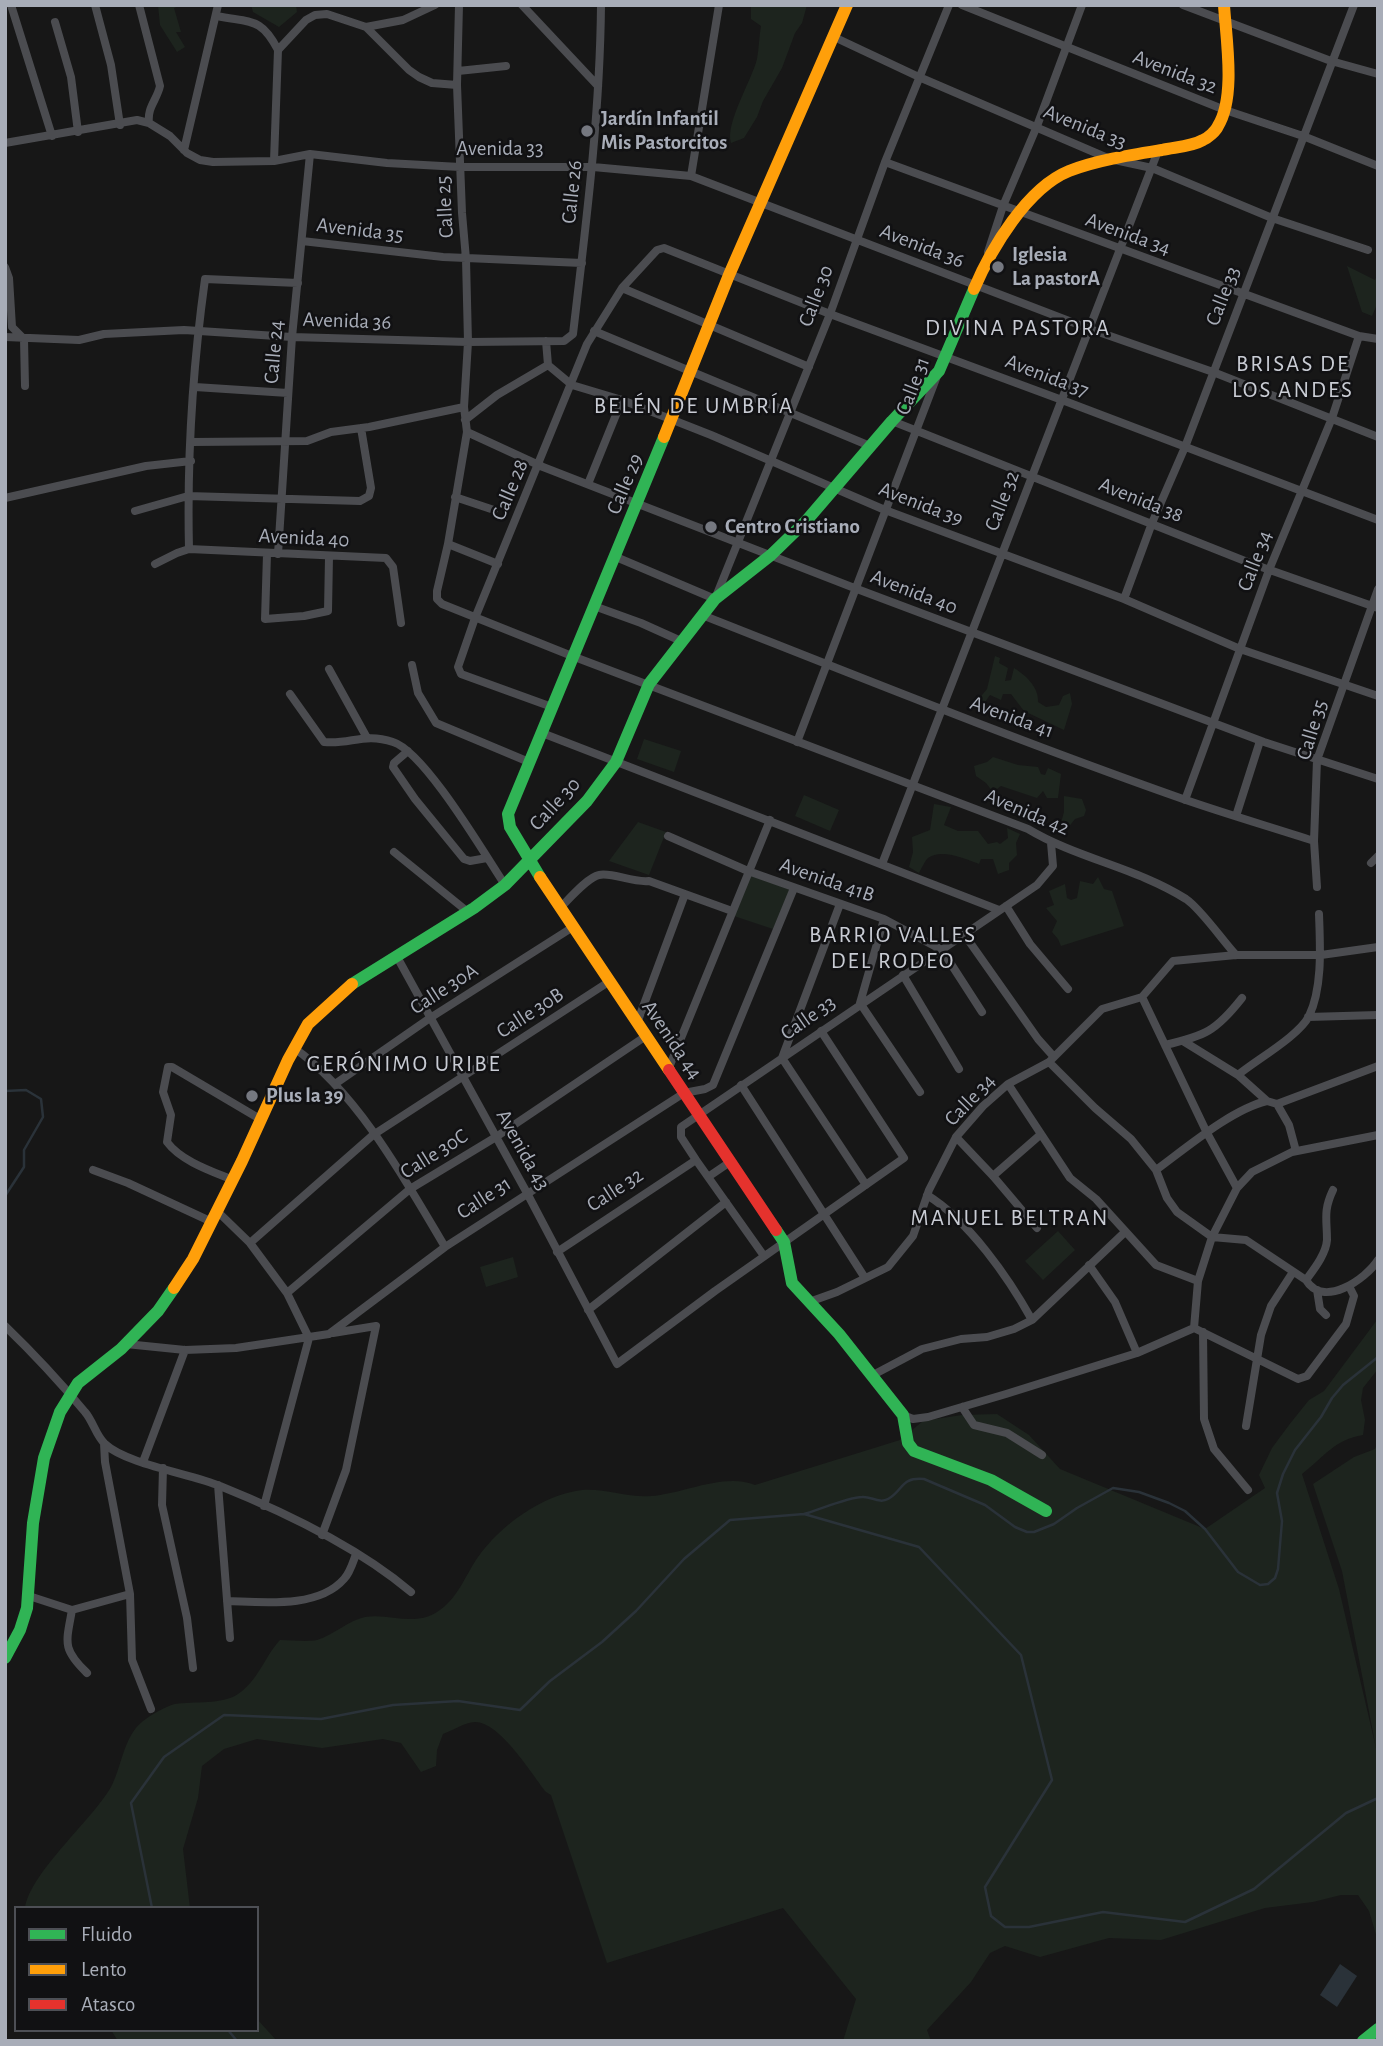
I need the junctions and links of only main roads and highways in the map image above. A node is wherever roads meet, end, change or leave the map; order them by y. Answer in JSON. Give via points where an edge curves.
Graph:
{"nodes":[{"id":1,"x":847,"y":5,"type":"edge"},
{"id":2,"x":1224,"y":5,"type":"edge"},
{"id":3,"x":939,"y":371,"type":"joint"},
{"id":4,"x":528,"y":860,"type":"junction"},
{"id":5,"x":1046,"y":1511,"type":"dead end"},
{"id":6,"x":5,"y":1658,"type":"edge"},
{"id":7,"x":1378,"y":2029,"type":"edge"},
{"id":8,"x":1363,"y":2041,"type":"edge"}],
"edges":[{"from":1,"to":4,"type":"main road","name":"Calle 29","via":[[729,275],[508,814]]},
{"from":2,"to":3,"type":"main road","name":"Calle 31","via":[[1228,78],[1218,127],[1204,140],[1110,159],[1067,172],[1048,184],[1019,213],[984,265]]},
{"from":3,"to":4,"type":"main road","name":"Calle 30","via":[[771,555],[715,599],[649,684],[616,762],[587,801]]},
{"from":4,"to":5,"type":"main road","name":"Avenida 44","via":[[784,1242],[792,1283],[903,1415],[914,1451],[991,1480]]},
{"from":4,"to":6,"type":"main road","name":"Calle 30","via":[[505,885],[468,912],[359,978],[308,1024],[193,1259],[158,1311],[78,1383],[60,1412],[44,1458],[33,1523],[29,1596],[20,1630]]},
{"from":7,"to":8,"type":"main road"}]}
